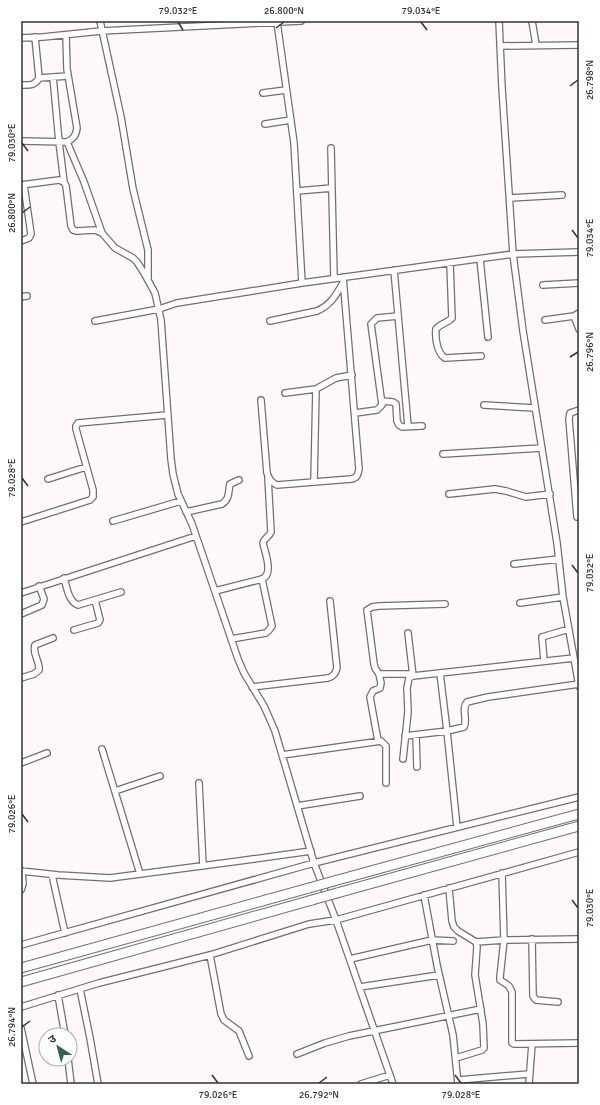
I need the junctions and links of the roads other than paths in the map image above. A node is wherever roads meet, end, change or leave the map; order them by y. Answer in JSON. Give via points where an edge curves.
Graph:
{"nodes":[{"id":1,"x":100,"y":21,"type":"edge"},
{"id":2,"x":301,"y":21,"type":"edge"},
{"id":3,"x":499,"y":21,"type":"edge"},
{"id":4,"x":532,"y":21,"type":"edge"},
{"id":5,"x":277,"y":22,"type":"junction"},
{"id":6,"x":101,"y":31,"type":"junction"},
{"id":7,"x":66,"y":35,"type":"junction"},
{"id":8,"x":35,"y":37,"type":"junction"},
{"id":9,"x":21,"y":38,"type":"edge"},
{"id":10,"x":536,"y":45,"type":"junction"},
{"id":11,"x":579,"y":45,"type":"edge"},
{"id":12,"x":500,"y":46,"type":"junction"},
{"id":13,"x":68,"y":76,"type":"junction"},
{"id":14,"x":53,"y":77,"type":"junction"},
{"id":15,"x":39,"y":78,"type":"junction"},
{"id":16,"x":21,"y":85,"type":"edge"},
{"id":17,"x":286,"y":90,"type":"junction"},
{"id":18,"x":262,"y":93,"type":"dead end"},
{"id":19,"x":290,"y":120,"type":"junction"},
{"id":20,"x":265,"y":124,"type":"dead end"},
{"id":21,"x":21,"y":141,"type":"edge"},
{"id":22,"x":59,"y":142,"type":"junction"},
{"id":23,"x":67,"y":142,"type":"junction"},
{"id":24,"x":330,"y":148,"type":"dead end"},
{"id":25,"x":64,"y":182,"type":"junction"},
{"id":26,"x":23,"y":185,"type":"edge"},
{"id":27,"x":332,"y":188,"type":"junction"},
{"id":28,"x":297,"y":191,"type":"junction"},
{"id":29,"x":562,"y":195,"type":"dead end"},
{"id":30,"x":510,"y":198,"type":"junction"},
{"id":31,"x":102,"y":233,"type":"junction"},
{"id":32,"x":21,"y":241,"type":"edge"},
{"id":33,"x":579,"y":252,"type":"edge"},
{"id":34,"x":513,"y":254,"type":"junction"},
{"id":35,"x":480,"y":259,"type":"junction"},
{"id":36,"x":450,"y":263,"type":"junction"},
{"id":37,"x":394,"y":270,"type":"junction"},
{"id":38,"x":334,"y":278,"type":"junction"},
{"id":39,"x":148,"y":279,"type":"junction"},
{"id":40,"x":343,"y":280,"type":"junction"},
{"id":41,"x":302,"y":283,"type":"junction"},
{"id":42,"x":579,"y":283,"type":"edge"},
{"id":43,"x":543,"y":285,"type":"dead end"},
{"id":44,"x":160,"y":309,"type":"junction"},
{"id":45,"x":577,"y":314,"type":"edge"},
{"id":46,"x":398,"y":316,"type":"junction"},
{"id":47,"x":270,"y":320,"type":"dead end"},
{"id":48,"x":545,"y":320,"type":"dead end"},
{"id":49,"x":95,"y":321,"type":"dead end"},
{"id":50,"x":579,"y":329,"type":"edge"},
{"id":51,"x":488,"y":337,"type":"dead end"},
{"id":52,"x":481,"y":356,"type":"dead end"},
{"id":53,"x":352,"y":375,"type":"junction"},
{"id":54,"x":316,"y":389,"type":"junction"},
{"id":55,"x":285,"y":393,"type":"dead end"},
{"id":56,"x":261,"y":400,"type":"dead end"},
{"id":57,"x":382,"y":400,"type":"junction"},
{"id":58,"x":484,"y":405,"type":"dead end"},
{"id":59,"x":535,"y":408,"type":"junction"},
{"id":60,"x":579,"y":410,"type":"edge"},
{"id":61,"x":356,"y":413,"type":"junction"},
{"id":62,"x":167,"y":415,"type":"junction"},
{"id":63,"x":408,"y":426,"type":"junction"},
{"id":64,"x":422,"y":426,"type":"dead end"},
{"id":65,"x":542,"y":448,"type":"junction"},
{"id":66,"x":442,"y":454,"type":"dead end"},
{"id":67,"x":86,"y":467,"type":"junction"},
{"id":68,"x":268,"y":478,"type":"junction"},
{"id":69,"x":48,"y":479,"type":"dead end"},
{"id":70,"x":239,"y":480,"type":"dead end"},
{"id":71,"x":314,"y":482,"type":"junction"},
{"id":72,"x":448,"y":494,"type":"dead end"},
{"id":73,"x":550,"y":494,"type":"junction"},
{"id":74,"x":181,"y":501,"type":"junction"},
{"id":75,"x":186,"y":512,"type":"junction"},
{"id":76,"x":577,"y":517,"type":"dead end"},
{"id":77,"x":113,"y":521,"type":"dead end"},
{"id":78,"x":21,"y":522,"type":"edge"},
{"id":79,"x":196,"y":536,"type":"junction"},
{"id":80,"x":559,"y":559,"type":"junction"},
{"id":81,"x":514,"y":564,"type":"dead end"},
{"id":82,"x":64,"y":578,"type":"junction"},
{"id":83,"x":262,"y":579,"type":"junction"},
{"id":84,"x":39,"y":586,"type":"junction"},
{"id":85,"x":215,"y":591,"type":"junction"},
{"id":86,"x":120,"y":592,"type":"dead end"},
{"id":87,"x":21,"y":593,"type":"edge"},
{"id":88,"x":563,"y":597,"type":"junction"},
{"id":89,"x":95,"y":600,"type":"junction"},
{"id":90,"x":330,"y":601,"type":"dead end"},
{"id":91,"x":520,"y":602,"type":"dead end"},
{"id":92,"x":445,"y":604,"type":"dead end"},
{"id":93,"x":21,"y":614,"type":"edge"},
{"id":94,"x":569,"y":629,"type":"junction"},
{"id":95,"x":74,"y":630,"type":"dead end"},
{"id":96,"x":408,"y":633,"type":"dead end"},
{"id":97,"x":53,"y":638,"type":"dead end"},
{"id":98,"x":230,"y":638,"type":"junction"},
{"id":99,"x":574,"y":658,"type":"junction"},
{"id":100,"x":544,"y":661,"type":"junction"},
{"id":101,"x":440,"y":673,"type":"junction"},
{"id":102,"x":379,"y":674,"type":"junction"},
{"id":103,"x":412,"y":675,"type":"junction"},
{"id":104,"x":21,"y":678,"type":"edge"},
{"id":105,"x":579,"y":685,"type":"edge"},
{"id":106,"x":252,"y":687,"type":"junction"},
{"id":107,"x":447,"y":730,"type":"junction"},
{"id":108,"x":416,"y":735,"type":"junction"},
{"id":109,"x":405,"y":736,"type":"junction"},
{"id":110,"x":378,"y":741,"type":"junction"},
{"id":111,"x":102,"y":749,"type":"dead end"},
{"id":112,"x":47,"y":753,"type":"dead end"},
{"id":113,"x":282,"y":755,"type":"junction"},
{"id":114,"x":403,"y":760,"type":"dead end"},
{"id":115,"x":21,"y":763,"type":"edge"},
{"id":116,"x":417,"y":766,"type":"dead end"},
{"id":117,"x":160,"y":776,"type":"dead end"},
{"id":118,"x":199,"y":782,"type":"dead end"},
{"id":119,"x":386,"y":784,"type":"dead end"},
{"id":120,"x":115,"y":791,"type":"junction"},
{"id":121,"x":360,"y":796,"type":"dead end"},
{"id":122,"x":579,"y":797,"type":"edge"},
{"id":123,"x":297,"y":806,"type":"junction"},
{"id":124,"x":579,"y":814,"type":"edge"},
{"id":125,"x":579,"y":826,"type":"edge"},
{"id":126,"x":457,"y":827,"type":"junction"},
{"id":127,"x":311,"y":850,"type":"junction"},
{"id":128,"x":579,"y":852,"type":"edge"},
{"id":129,"x":314,"y":863,"type":"junction"},
{"id":130,"x":203,"y":866,"type":"junction"},
{"id":131,"x":21,"y":871,"type":"edge"},
{"id":132,"x":502,"y":873,"type":"junction"},
{"id":133,"x":140,"y":874,"type":"junction"},
{"id":134,"x":52,"y":875,"type":"junction"},
{"id":135,"x":449,"y":888,"type":"junction"},
{"id":136,"x":21,"y":890,"type":"edge"},
{"id":137,"x":424,"y":895,"type":"junction"},
{"id":138,"x":336,"y":920,"type":"junction"},
{"id":139,"x":65,"y":933,"type":"junction"},
{"id":140,"x":532,"y":939,"type":"junction"},
{"id":141,"x":432,"y":940,"type":"junction"},
{"id":142,"x":504,"y":940,"type":"junction"},
{"id":143,"x":579,"y":940,"type":"edge"},
{"id":144,"x":452,"y":941,"type":"dead end"},
{"id":145,"x":476,"y":942,"type":"junction"},
{"id":146,"x":21,"y":945,"type":"edge"},
{"id":147,"x":210,"y":955,"type":"junction"},
{"id":148,"x":350,"y":959,"type":"junction"},
{"id":149,"x":21,"y":968,"type":"edge"},
{"id":150,"x":439,"y":975,"type":"junction"},
{"id":151,"x":21,"y":982,"type":"edge"},
{"id":152,"x":360,"y":987,"type":"junction"},
{"id":153,"x":80,"y":989,"type":"junction"},
{"id":154,"x":58,"y":996,"type":"junction"},
{"id":155,"x":558,"y":1002,"type":"dead end"},
{"id":156,"x":21,"y":1007,"type":"edge"},
{"id":157,"x":481,"y":1009,"type":"junction"},
{"id":158,"x":448,"y":1016,"type":"junction"},
{"id":159,"x":64,"y":1027,"type":"edge"},
{"id":160,"x":21,"y":1028,"type":"edge"},
{"id":161,"x":375,"y":1030,"type":"junction"},
{"id":162,"x":532,"y":1044,"type":"junction"},
{"id":163,"x":579,"y":1044,"type":"edge"},
{"id":164,"x":296,"y":1054,"type":"dead end"},
{"id":165,"x":249,"y":1056,"type":"dead end"},
{"id":166,"x":456,"y":1058,"type":"junction"},
{"id":167,"x":69,"y":1067,"type":"edge"},
{"id":168,"x":529,"y":1074,"type":"junction"},
{"id":169,"x":390,"y":1075,"type":"junction"},
{"id":170,"x":458,"y":1082,"type":"edge"},
{"id":171,"x":33,"y":1084,"type":"edge"},
{"id":172,"x":71,"y":1084,"type":"edge"},
{"id":173,"x":98,"y":1084,"type":"edge"},
{"id":174,"x":361,"y":1084,"type":"edge"},
{"id":175,"x":393,"y":1084,"type":"edge"},
{"id":176,"x":529,"y":1084,"type":"edge"}],
"edges":[{"from":1,"to":6,"type":"street"},
{"from":2,"to":5,"type":"street"},
{"from":3,"to":12,"type":"street"},
{"from":4,"to":10,"type":"street"},
{"from":5,"to":6,"type":"street"},
{"from":5,"to":17,"type":"street"},
{"from":6,"to":7,"type":"street"},
{"from":6,"to":39,"type":"street","via":[[148,250]]},
{"from":7,"to":8,"type":"street"},
{"from":7,"to":13,"type":"street"},
{"from":8,"to":9,"type":"street"},
{"from":8,"to":15,"type":"street"},
{"from":10,"to":11,"type":"street"},
{"from":10,"to":12,"type":"street"},
{"from":12,"to":30,"type":"street"},
{"from":13,"to":14,"type":"street"},
{"from":13,"to":23,"type":"street","via":[[77,128],[76,135]]},
{"from":14,"to":15,"type":"street"},
{"from":14,"to":22,"type":"street"},
{"from":15,"to":16,"type":"street","via":[[31,85]]},
{"from":17,"to":18,"type":"street"},
{"from":17,"to":19,"type":"street"},
{"from":19,"to":20,"type":"street"},
{"from":19,"to":28,"type":"street"},
{"from":21,"to":22,"type":"street"},
{"from":22,"to":23,"type":"street"},
{"from":22,"to":25,"type":"street"},
{"from":23,"to":31,"type":"street"},
{"from":24,"to":27,"type":"street"},
{"from":25,"to":26,"type":"street","via":[[59,180]]},
{"from":25,"to":31,"type":"street","via":[[71,226],[76,231],[95,230]]},
{"from":26,"to":32,"type":"street","via":[[31,234],[29,238]]},
{"from":27,"to":28,"type":"street"},
{"from":27,"to":38,"type":"street"},
{"from":28,"to":41,"type":"street"},
{"from":29,"to":30,"type":"street"},
{"from":30,"to":34,"type":"street"},
{"from":31,"to":39,"type":"street","via":[[115,248],[133,258]]},
{"from":33,"to":34,"type":"street"},
{"from":34,"to":35,"type":"street"},
{"from":34,"to":59,"type":"street"},
{"from":35,"to":36,"type":"street"},
{"from":35,"to":51,"type":"street"},
{"from":36,"to":37,"type":"street"},
{"from":36,"to":52,"type":"street","via":[[452,318],[436,329],[438,350],[445,358]]},
{"from":37,"to":40,"type":"street"},
{"from":37,"to":46,"type":"street"},
{"from":38,"to":40,"type":"street"},
{"from":38,"to":41,"type":"street"},
{"from":39,"to":44,"type":"street"},
{"from":40,"to":47,"type":"street","via":[[333,301],[324,308]]},
{"from":40,"to":53,"type":"street"},
{"from":41,"to":44,"type":"street","via":[[177,303]]},
{"from":42,"to":43,"type":"street"},
{"from":44,"to":49,"type":"street"},
{"from":44,"to":62,"type":"street"},
{"from":45,"to":48,"type":"street"},
{"from":45,"to":50,"type":"street"},
{"from":46,"to":57,"type":"street","via":[[377,318],[371,324]]},
{"from":46,"to":63,"type":"street"},
{"from":53,"to":54,"type":"street","via":[[336,378]]},
{"from":53,"to":61,"type":"street"},
{"from":54,"to":55,"type":"street"},
{"from":54,"to":71,"type":"street"},
{"from":56,"to":68,"type":"street"},
{"from":57,"to":61,"type":"street","via":[[377,410]]},
{"from":57,"to":63,"type":"street","via":[[396,404],[399,425]]},
{"from":58,"to":59,"type":"street"},
{"from":59,"to":65,"type":"street"},
{"from":60,"to":76,"type":"street","via":[[570,413],[568,419]]},
{"from":61,"to":71,"type":"street","via":[[358,475],[351,479]]},
{"from":62,"to":67,"type":"street","via":[[78,423],[76,429]]},
{"from":62,"to":74,"type":"street","via":[[173,474]]},
{"from":63,"to":64,"type":"street"},
{"from":65,"to":66,"type":"street"},
{"from":65,"to":73,"type":"street"},
{"from":67,"to":69,"type":"street"},
{"from":67,"to":78,"type":"street","via":[[94,494],[90,500]]},
{"from":68,"to":71,"type":"street","via":[[277,485]]},
{"from":68,"to":83,"type":"street","via":[[271,532],[264,540],[268,568],[265,578]]},
{"from":70,"to":75,"type":"street","via":[[230,484],[226,502]]},
{"from":72,"to":73,"type":"street","via":[[495,489],[526,497]]},
{"from":73,"to":80,"type":"street"},
{"from":74,"to":75,"type":"street"},
{"from":74,"to":77,"type":"street"},
{"from":75,"to":79,"type":"street"},
{"from":79,"to":82,"type":"street"},
{"from":79,"to":85,"type":"street"},
{"from":80,"to":81,"type":"street"},
{"from":80,"to":88,"type":"street"},
{"from":82,"to":84,"type":"street"},
{"from":82,"to":89,"type":"street","via":[[74,603],[78,605]]},
{"from":83,"to":85,"type":"street"},
{"from":83,"to":98,"type":"street","via":[[272,626],[266,633]]},
{"from":84,"to":87,"type":"street"},
{"from":84,"to":93,"type":"street","via":[[44,599],[42,605]]},
{"from":85,"to":98,"type":"street"},
{"from":86,"to":89,"type":"street"},
{"from":88,"to":91,"type":"street"},
{"from":88,"to":94,"type":"street"},
{"from":89,"to":95,"type":"street","via":[[100,620],[98,623]]},
{"from":90,"to":106,"type":"street","via":[[336,673],[328,678]]},
{"from":92,"to":102,"type":"street","via":[[372,606],[367,610],[374,664]]},
{"from":94,"to":99,"type":"street"},
{"from":94,"to":100,"type":"street","via":[[542,636]]},
{"from":96,"to":103,"type":"street"},
{"from":97,"to":104,"type":"street","via":[[35,645],[34,652],[40,666],[39,670]]},
{"from":98,"to":106,"type":"street"},
{"from":99,"to":100,"type":"street"},
{"from":99,"to":105,"type":"street"},
{"from":100,"to":101,"type":"street"},
{"from":101,"to":103,"type":"street"},
{"from":101,"to":107,"type":"street"},
{"from":102,"to":103,"type":"street"},
{"from":102,"to":110,"type":"street","via":[[381,686],[370,697]]},
{"from":103,"to":109,"type":"street","via":[[408,681]]},
{"from":105,"to":107,"type":"street","via":[[467,702],[464,706],[464,727]]},
{"from":106,"to":113,"type":"street","via":[[264,706]]},
{"from":107,"to":108,"type":"street"},
{"from":107,"to":126,"type":"street"},
{"from":108,"to":109,"type":"street"},
{"from":108,"to":116,"type":"street"},
{"from":109,"to":114,"type":"street"},
{"from":110,"to":113,"type":"street"},
{"from":110,"to":119,"type":"street","via":[[386,746]]},
{"from":111,"to":120,"type":"street"},
{"from":112,"to":115,"type":"street"},
{"from":113,"to":123,"type":"street"},
{"from":117,"to":120,"type":"street"},
{"from":118,"to":130,"type":"street"},
{"from":120,"to":133,"type":"street"},
{"from":121,"to":123,"type":"street"},
{"from":122,"to":126,"type":"street"},
{"from":123,"to":127,"type":"street"},
{"from":124,"to":149,"type":"highway","bridge":true},
{"from":125,"to":151,"type":"highway","bridge":true},
{"from":126,"to":129,"type":"street"},
{"from":127,"to":129,"type":"street"},
{"from":127,"to":130,"type":"street"},
{"from":128,"to":132,"type":"street"},
{"from":129,"to":138,"type":"street"},
{"from":129,"to":139,"type":"street"},
{"from":130,"to":133,"type":"street"},
{"from":131,"to":134,"type":"street"},
{"from":131,"to":136,"type":"street"},
{"from":132,"to":135,"type":"street"},
{"from":132,"to":142,"type":"street"},
{"from":133,"to":134,"type":"street","via":[[110,878]]},
{"from":134,"to":139,"type":"street"},
{"from":135,"to":137,"type":"street"},
{"from":135,"to":145,"type":"street","via":[[454,926]]},
{"from":137,"to":138,"type":"street"},
{"from":137,"to":141,"type":"street"},
{"from":138,"to":147,"type":"street","via":[[309,924]]},
{"from":138,"to":148,"type":"street"},
{"from":139,"to":146,"type":"street"},
{"from":140,"to":142,"type":"street"},
{"from":140,"to":143,"type":"street"},
{"from":140,"to":155,"type":"street","via":[[533,996],[536,1000]]},
{"from":141,"to":144,"type":"street"},
{"from":141,"to":148,"type":"street"},
{"from":141,"to":150,"type":"street"},
{"from":142,"to":145,"type":"street"},
{"from":142,"to":162,"type":"street","via":[[500,980],[509,986],[512,992],[511,1040],[514,1044]]},
{"from":145,"to":157,"type":"street","via":[[475,975]]},
{"from":147,"to":153,"type":"street"},
{"from":147,"to":165,"type":"street","via":[[221,1014],[224,1020],[239,1031]]},
{"from":148,"to":152,"type":"street"},
{"from":150,"to":152,"type":"street"},
{"from":150,"to":158,"type":"street"},
{"from":152,"to":161,"type":"street"},
{"from":153,"to":154,"type":"street"},
{"from":153,"to":173,"type":"street"},
{"from":154,"to":156,"type":"street"},
{"from":154,"to":159,"type":"street"},
{"from":157,"to":158,"type":"street"},
{"from":157,"to":166,"type":"street","via":[[484,1048]]},
{"from":158,"to":161,"type":"street"},
{"from":158,"to":166,"type":"street"},
{"from":160,"to":171,"type":"street"},
{"from":161,"to":164,"type":"street"},
{"from":161,"to":169,"type":"street"},
{"from":162,"to":163,"type":"street"},
{"from":162,"to":168,"type":"street"},
{"from":166,"to":170,"type":"street"},
{"from":167,"to":172,"type":"street"},
{"from":168,"to":170,"type":"street"},
{"from":168,"to":176,"type":"street"},
{"from":169,"to":174,"type":"street"},
{"from":169,"to":175,"type":"street"}]}
